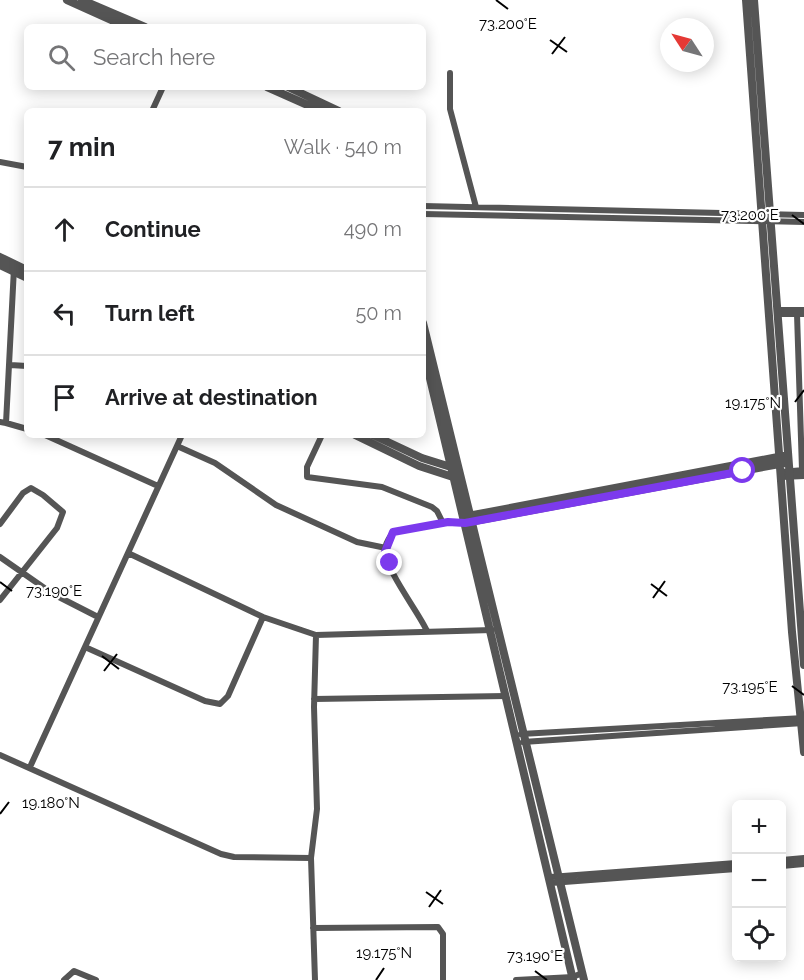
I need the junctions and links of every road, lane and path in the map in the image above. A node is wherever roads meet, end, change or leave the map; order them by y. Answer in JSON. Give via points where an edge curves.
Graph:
{"nodes":[{"id":1,"x":67,"y":0,"type":"edge"},
{"id":2,"x":82,"y":0,"type":"edge"},
{"id":3,"x":746,"y":0,"type":"edge"},
{"id":4,"x":754,"y":0,"type":"edge"},
{"id":5,"x":120,"y":24,"type":"edge"},
{"id":6,"x":138,"y":24,"type":"edge"},
{"id":7,"x":450,"y":72,"type":"dead end"},
{"id":8,"x":162,"y":90,"type":"edge"},
{"id":9,"x":274,"y":90,"type":"edge"},
{"id":10,"x":294,"y":90,"type":"edge"},
{"id":11,"x":153,"y":108,"type":"edge"},
{"id":12,"x":314,"y":108,"type":"edge"},
{"id":13,"x":333,"y":108,"type":"edge"},
{"id":14,"x":0,"y":162,"type":"edge"},
{"id":15,"x":24,"y":166,"type":"edge"},
{"id":16,"x":426,"y":206,"type":"edge"},
{"id":17,"x":476,"y":207,"type":"junction"},
{"id":18,"x":426,"y":214,"type":"edge"},
{"id":19,"x":804,"y":215,"type":"edge"},
{"id":20,"x":676,"y":217,"type":"junction"},
{"id":21,"x":766,"y":219,"type":"junction"},
{"id":22,"x":804,"y":222,"type":"edge"},
{"id":23,"x":0,"y":257,"type":"edge"},
{"id":24,"x":0,"y":265,"type":"edge"},
{"id":25,"x":14,"y":268,"type":"junction"},
{"id":26,"x":24,"y":270,"type":"edge"},
{"id":27,"x":24,"y":276,"type":"edge"},
{"id":28,"x":804,"y":309,"type":"edge"},
{"id":29,"x":779,"y":312,"type":"junction"},
{"id":30,"x":800,"y":314,"type":"edge"},
{"id":31,"x":10,"y":327,"type":"junction"},
{"id":32,"x":0,"y":328,"type":"edge"},
{"id":33,"x":426,"y":337,"type":"edge"},
{"id":34,"x":426,"y":361,"type":"edge"},
{"id":35,"x":10,"y":365,"type":"junction"},
{"id":36,"x":24,"y":366,"type":"edge"},
{"id":37,"x":3,"y":422,"type":"edge"},
{"id":38,"x":24,"y":428,"type":"edge"},
{"id":39,"x":52,"y":438,"type":"edge"},
{"id":40,"x":181,"y":438,"type":"edge"},
{"id":41,"x":321,"y":438,"type":"edge"},
{"id":42,"x":361,"y":438,"type":"edge"},
{"id":43,"x":379,"y":438,"type":"edge"},
{"id":44,"x":177,"y":446,"type":"junction"},
{"id":45,"x":785,"y":467,"type":"junction"},
{"id":46,"x":454,"y":468,"type":"junction"},
{"id":47,"x":803,"y":472,"type":"edge"},
{"id":48,"x":456,"y":478,"type":"junction"},
{"id":49,"x":158,"y":486,"type":"junction"},
{"id":50,"x":466,"y":519,"type":"junction"},
{"id":51,"x":443,"y":523,"type":"junction"},
{"id":52,"x":0,"y":524,"type":"edge"},
{"id":53,"x":386,"y":548,"type":"junction"},
{"id":54,"x":128,"y":553,"type":"junction"},
{"id":55,"x":0,"y":557,"type":"edge"},
{"id":56,"x":21,"y":572,"type":"junction"},
{"id":57,"x":0,"y":600,"type":"edge"},
{"id":58,"x":98,"y":617,"type":"junction"},
{"id":59,"x":263,"y":617,"type":"junction"},
{"id":60,"x":494,"y":630,"type":"junction"},
{"id":61,"x":427,"y":631,"type":"junction"},
{"id":62,"x":799,"y":632,"type":"edge"},
{"id":63,"x":316,"y":635,"type":"junction"},
{"id":64,"x":85,"y":647,"type":"junction"},
{"id":65,"x":804,"y":665,"type":"edge"},
{"id":66,"x":506,"y":696,"type":"junction"},
{"id":67,"x":314,"y":699,"type":"junction"},
{"id":68,"x":803,"y":721,"type":"edge"},
{"id":69,"x":525,"y":737,"type":"junction"},
{"id":70,"x":516,"y":738,"type":"junction"},
{"id":71,"x":804,"y":752,"type":"edge"},
{"id":72,"x":0,"y":755,"type":"edge"},
{"id":73,"x":30,"y":767,"type":"junction"},
{"id":74,"x":311,"y":858,"type":"junction"},
{"id":75,"x":804,"y":858,"type":"edge"},
{"id":76,"x":786,"y":860,"type":"edge"},
{"id":77,"x":732,"y":863,"type":"edge"},
{"id":78,"x":804,"y":864,"type":"edge"},
{"id":79,"x":786,"y":866,"type":"edge"},
{"id":80,"x":732,"y":869,"type":"edge"},
{"id":81,"x":551,"y":880,"type":"junction"},
{"id":82,"x":560,"y":880,"type":"junction"},
{"id":83,"x":313,"y":928,"type":"junction"},
{"id":84,"x":583,"y":976,"type":"edge"},
{"id":85,"x":573,"y":978,"type":"edge"},
{"id":86,"x":64,"y":980,"type":"edge"},
{"id":87,"x":96,"y":980,"type":"edge"},
{"id":88,"x":315,"y":980,"type":"edge"},
{"id":89,"x":443,"y":980,"type":"edge"},
{"id":90,"x":516,"y":980,"type":"edge"}],
"edges":[{"from":1,"to":5,"type":"street"},
{"from":2,"to":6,"type":"street"},
{"from":3,"to":21,"type":"street"},
{"from":4,"to":21,"type":"street"},
{"from":7,"to":17,"type":"street","via":[[450,110]]},
{"from":8,"to":11,"type":"street"},
{"from":9,"to":12,"type":"street"},
{"from":10,"to":13,"type":"street"},
{"from":14,"to":15,"type":"street"},
{"from":16,"to":17,"type":"street"},
{"from":17,"to":20,"type":"street"},
{"from":18,"to":20,"type":"street"},
{"from":19,"to":21,"type":"street"},
{"from":20,"to":21,"type":"street"},
{"from":21,"to":22,"type":"street"},
{"from":21,"to":29,"type":"street"},
{"from":21,"to":45,"type":"street"},
{"from":23,"to":25,"type":"street"},
{"from":24,"to":25,"type":"street"},
{"from":25,"to":26,"type":"street"},
{"from":25,"to":27,"type":"street"},
{"from":25,"to":31,"type":"street"},
{"from":28,"to":29,"type":"street"},
{"from":29,"to":30,"type":"street"},
{"from":29,"to":45,"type":"street"},
{"from":30,"to":47,"type":"street"},
{"from":31,"to":32,"type":"street"},
{"from":31,"to":35,"type":"street"},
{"from":33,"to":46,"type":"street"},
{"from":34,"to":46,"type":"street"},
{"from":35,"to":36,"type":"street"},
{"from":35,"to":37,"type":"street"},
{"from":37,"to":38,"type":"street"},
{"from":39,"to":49,"type":"street"},
{"from":40,"to":44,"type":"street"},
{"from":41,"to":51,"type":"street","via":[[307,466],[307,477],[392,490],[432,507]]},
{"from":42,"to":48,"type":"street","via":[[419,466]]},
{"from":43,"to":46,"type":"street"},
{"from":44,"to":49,"type":"street"},
{"from":44,"to":53,"type":"street","via":[[215,463],[276,505],[357,542]]},
{"from":45,"to":47,"type":"street"},
{"from":45,"to":50,"type":"street"},
{"from":45,"to":62,"type":"street"},
{"from":46,"to":48,"type":"street"},
{"from":48,"to":50,"type":"street"},
{"from":49,"to":54,"type":"street"},
{"from":50,"to":51,"type":"street"},
{"from":50,"to":60,"type":"street"},
{"from":51,"to":53,"type":"street","via":[[393,532]]},
{"from":52,"to":56,"type":"street","via":[[31,488],[63,512],[57,528]]},
{"from":53,"to":61,"type":"street","via":[[404,594]]},
{"from":54,"to":58,"type":"street"},
{"from":54,"to":59,"type":"street"},
{"from":55,"to":56,"type":"street"},
{"from":56,"to":57,"type":"street"},
{"from":56,"to":58,"type":"street"},
{"from":58,"to":64,"type":"street"},
{"from":59,"to":63,"type":"street"},
{"from":59,"to":64,"type":"street","via":[[228,696],[220,704]]},
{"from":60,"to":61,"type":"street"},
{"from":60,"to":66,"type":"street"},
{"from":60,"to":69,"type":"street"},
{"from":61,"to":63,"type":"street"},
{"from":62,"to":65,"type":"street"},
{"from":62,"to":68,"type":"street"},
{"from":63,"to":67,"type":"street"},
{"from":64,"to":73,"type":"street"},
{"from":66,"to":67,"type":"street"},
{"from":66,"to":70,"type":"street"},
{"from":67,"to":74,"type":"street","via":[[317,809]]},
{"from":68,"to":69,"type":"street"},
{"from":68,"to":71,"type":"street"},
{"from":69,"to":70,"type":"street"},
{"from":69,"to":82,"type":"street"},
{"from":70,"to":81,"type":"street"},
{"from":72,"to":73,"type":"street"},
{"from":73,"to":74,"type":"street","via":[[221,854]]},
{"from":74,"to":83,"type":"street"},
{"from":75,"to":76,"type":"street"},
{"from":77,"to":82,"type":"street"},
{"from":78,"to":79,"type":"street"},
{"from":80,"to":82,"type":"street"},
{"from":81,"to":82,"type":"street"},
{"from":81,"to":85,"type":"street"},
{"from":82,"to":84,"type":"street"},
{"from":83,"to":88,"type":"street"},
{"from":83,"to":89,"type":"street","via":[[438,927],[442,934]]},
{"from":84,"to":85,"type":"street"},
{"from":85,"to":90,"type":"street"},
{"from":86,"to":87,"type":"street","via":[[74,970]]}]}
